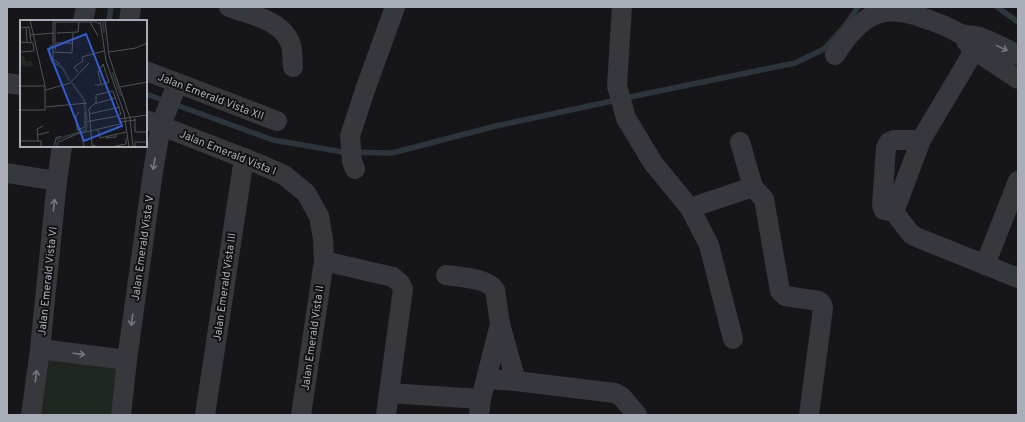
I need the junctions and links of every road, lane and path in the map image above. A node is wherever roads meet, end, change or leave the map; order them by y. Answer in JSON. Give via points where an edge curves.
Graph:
{"nodes":[{"id":1,"x":86,"y":7,"type":"edge"},
{"id":2,"x":131,"y":7,"type":"edge"},
{"id":3,"x":229,"y":7,"type":"edge"},
{"id":4,"x":395,"y":7,"type":"edge"},
{"id":5,"x":622,"y":7,"type":"edge"},
{"id":6,"x":83,"y":20,"type":"edge"},
{"id":7,"x":129,"y":20,"type":"edge"},
{"id":8,"x":977,"y":44,"type":"junction"},
{"id":9,"x":835,"y":55,"type":"dead end"},
{"id":10,"x":1018,"y":55,"type":"edge"},
{"id":11,"x":293,"y":67,"type":"dead end"},
{"id":12,"x":147,"y":72,"type":"edge"},
{"id":13,"x":1018,"y":79,"type":"edge"},
{"id":14,"x":7,"y":82,"type":"edge"},
{"id":15,"x":20,"y":84,"type":"edge"},
{"id":16,"x":175,"y":88,"type":"junction"},
{"id":17,"x":157,"y":120,"type":"edge"},
{"id":18,"x":277,"y":121,"type":"dead end"},
{"id":19,"x":921,"y":140,"type":"junction"},
{"id":20,"x":740,"y":142,"type":"dead end"},
{"id":21,"x":62,"y":147,"type":"edge"},
{"id":22,"x":244,"y":158,"type":"junction"},
{"id":23,"x":352,"y":159,"type":"dead end"},
{"id":24,"x":7,"y":173,"type":"edge"},
{"id":25,"x":56,"y":181,"type":"junction"},
{"id":26,"x":1018,"y":181,"type":"edge"},
{"id":27,"x":753,"y":187,"type":"junction"},
{"id":28,"x":690,"y":208,"type":"junction"},
{"id":29,"x":894,"y":212,"type":"junction"},
{"id":30,"x":324,"y":261,"type":"junction"},
{"id":31,"x":984,"y":265,"type":"junction"},
{"id":32,"x":446,"y":275,"type":"dead end"},
{"id":33,"x":1018,"y":278,"type":"edge"},
{"id":34,"x":500,"y":324,"type":"junction"},
{"id":35,"x":733,"y":339,"type":"dead end"},
{"id":36,"x":40,"y":349,"type":"junction"},
{"id":37,"x":127,"y":360,"type":"junction"},
{"id":38,"x":486,"y":379,"type":"junction"},
{"id":39,"x":516,"y":381,"type":"junction"},
{"id":40,"x":389,"y":393,"type":"junction"},
{"id":41,"x":480,"y":407,"type":"edge"},
{"id":42,"x":31,"y":415,"type":"edge"},
{"id":43,"x":121,"y":415,"type":"edge"},
{"id":44,"x":205,"y":415,"type":"edge"},
{"id":45,"x":301,"y":415,"type":"edge"},
{"id":46,"x":386,"y":415,"type":"edge"},
{"id":47,"x":637,"y":415,"type":"edge"},
{"id":48,"x":809,"y":415,"type":"edge"}],
"edges":[{"from":1,"to":6,"type":"street"},
{"from":2,"to":7,"type":"street"},
{"from":3,"to":11,"type":"street","via":[[272,23],[285,32],[291,46]]},
{"from":4,"to":23,"type":"street","via":[[350,136]]},
{"from":5,"to":28,"type":"street","via":[[617,86],[626,118],[654,163]]},
{"from":8,"to":9,"type":"street","via":[[947,27],[912,14],[883,12],[868,18],[856,28]]},
{"from":8,"to":10,"type":"street","one_way":true},
{"from":8,"to":13,"type":"street"},
{"from":8,"to":19,"type":"street"},
{"from":12,"to":16,"type":"street","name":"Jalan Emerald Vista XII"},
{"from":14,"to":15,"type":"street"},
{"from":16,"to":17,"type":"street","name":"Jalan Emerald Vista V"},
{"from":16,"to":18,"type":"street","name":"Jalan Emerald Vista XII"},
{"from":17,"to":22,"type":"street","name":"Jalan Emerald Vista I"},
{"from":17,"to":37,"type":"street","name":"Jalan Emerald Vista V","one_way":true,"via":[[153,172]]},
{"from":19,"to":29,"type":"street"},
{"from":19,"to":29,"type":"street","via":[[894,140],[889,142],[886,148],[882,205],[884,210]]},
{"from":20,"to":27,"type":"street"},
{"from":21,"to":25,"type":"street","name":"Jalan Emerald Vista VI"},
{"from":22,"to":30,"type":"street","name":"Jalan Emerald Vista I","via":[[284,175],[306,193],[319,216]]},
{"from":22,"to":44,"type":"street","name":"Jalan Emerald Vista III"},
{"from":24,"to":25,"type":"street"},
{"from":36,"to":25,"type":"street","name":"Jalan Emerald Vista VI","one_way":true},
{"from":26,"to":31,"type":"street"},
{"from":27,"to":28,"type":"street"},
{"from":27,"to":48,"type":"street","via":[[764,200],[780,292],[785,296],[819,301],[823,308]]},
{"from":28,"to":35,"type":"street","via":[[709,245]]},
{"from":29,"to":31,"type":"street","via":[[916,238]]},
{"from":30,"to":40,"type":"street","via":[[393,277],[400,283],[403,290]]},
{"from":30,"to":45,"type":"street","name":"Jalan Emerald Vista II"},
{"from":31,"to":33,"type":"street"},
{"from":32,"to":34,"type":"street","via":[[493,285]]},
{"from":34,"to":38,"type":"street"},
{"from":34,"to":39,"type":"street"},
{"from":36,"to":37,"type":"street","one_way":true},
{"from":42,"to":36,"type":"street","name":"Jalan Emerald Vista VI","one_way":true},
{"from":37,"to":43,"type":"street","name":"Jalan Emerald Vista V"},
{"from":38,"to":39,"type":"street"},
{"from":38,"to":41,"type":"street"},
{"from":39,"to":47,"type":"street","via":[[615,393],[622,397]]},
{"from":40,"to":41,"type":"street"},
{"from":40,"to":46,"type":"street"}]}
